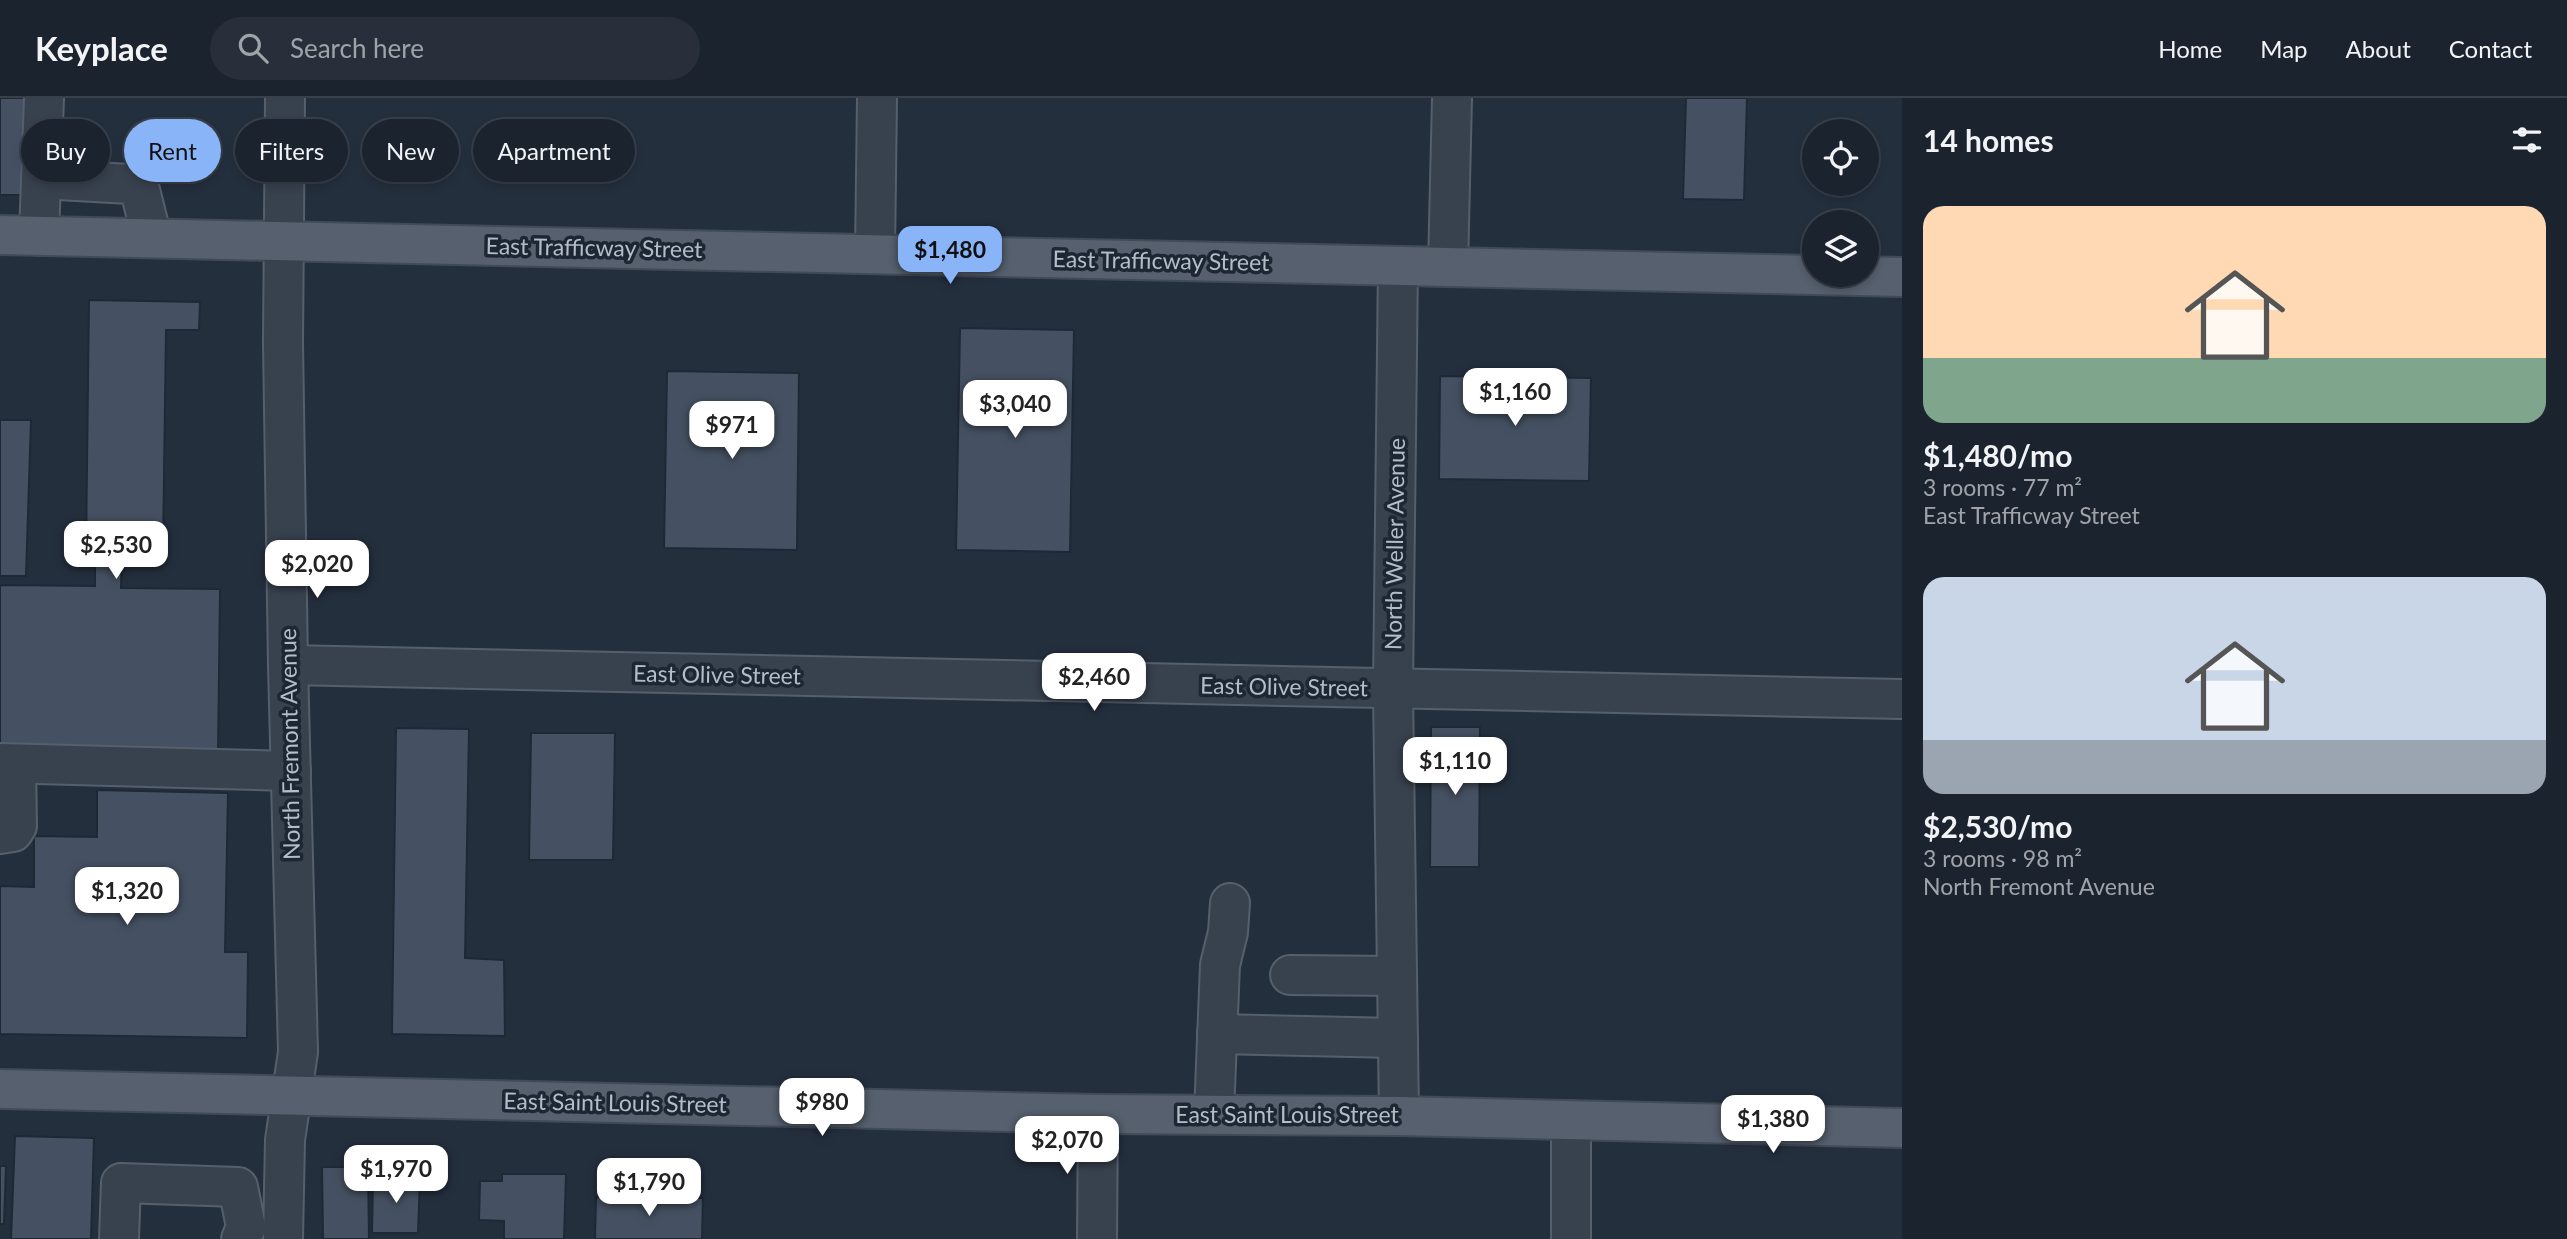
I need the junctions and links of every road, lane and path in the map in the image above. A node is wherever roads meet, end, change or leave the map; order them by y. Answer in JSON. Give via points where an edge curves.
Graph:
{"nodes":[{"id":1,"x":44,"y":98,"type":"edge"},
{"id":2,"x":285,"y":98,"type":"edge"},
{"id":3,"x":877,"y":98,"type":"edge"},
{"id":4,"x":1452,"y":98,"type":"edge"},
{"id":5,"x":43,"y":119,"type":"edge"},
{"id":6,"x":41,"y":182,"type":"edge"},
{"id":7,"x":100,"y":182,"type":"edge"},
{"id":8,"x":0,"y":235,"type":"edge"},
{"id":9,"x":39,"y":236,"type":"junction"},
{"id":10,"x":152,"y":238,"type":"junction"},
{"id":11,"x":282,"y":241,"type":"junction"},
{"id":12,"x":875,"y":254,"type":"junction"},
{"id":13,"x":1398,"y":266,"type":"junction"},
{"id":14,"x":1448,"y":267,"type":"junction"},
{"id":15,"x":1902,"y":277,"type":"edge"},
{"id":16,"x":288,"y":665,"type":"junction"},
{"id":17,"x":1393,"y":690,"type":"junction"},
{"id":18,"x":1902,"y":699,"type":"edge"},
{"id":19,"x":8,"y":763,"type":"edge"},
{"id":20,"x":291,"y":771,"type":"junction"},
{"id":21,"x":0,"y":834,"type":"edge"},
{"id":22,"x":1230,"y":903,"type":"dead end"},
{"id":23,"x":1290,"y":975,"type":"dead end"},
{"id":24,"x":1397,"y":976,"type":"junction"},
{"id":25,"x":1217,"y":1034,"type":"junction"},
{"id":26,"x":1398,"y":1038,"type":"junction"},
{"id":27,"x":0,"y":1089,"type":"edge"},
{"id":28,"x":290,"y":1096,"type":"junction"},
{"id":29,"x":1097,"y":1114,"type":"junction"},
{"id":30,"x":1214,"y":1114,"type":"junction"},
{"id":31,"x":1399,"y":1116,"type":"junction"},
{"id":32,"x":1571,"y":1120,"type":"junction"},
{"id":33,"x":1902,"y":1128,"type":"edge"},
{"id":34,"x":283,"y":1231,"type":"edge"},
{"id":35,"x":243,"y":1233,"type":"edge"},
{"id":36,"x":118,"y":1239,"type":"edge"},
{"id":37,"x":1097,"y":1239,"type":"edge"},
{"id":38,"x":1571,"y":1239,"type":"edge"}],
"edges":[{"from":1,"to":5,"type":"street"},
{"from":2,"to":11,"type":"street","name":"North Fremont Avenue"},
{"from":3,"to":12,"type":"street"},
{"from":4,"to":14,"type":"street"},
{"from":6,"to":9,"type":"street"},
{"from":7,"to":10,"type":"street","via":[[130,184],[140,190]]},
{"from":8,"to":9,"type":"main road","name":"East Trafficway Street"},
{"from":9,"to":10,"type":"main road","name":"East Trafficway Street"},
{"from":10,"to":11,"type":"main road","name":"East Trafficway Street"},
{"from":11,"to":12,"type":"main road","name":"East Trafficway Street"},
{"from":11,"to":16,"type":"street","name":"North Fremont Avenue"},
{"from":12,"to":13,"type":"main road","name":"East Trafficway Street"},
{"from":13,"to":14,"type":"main road","name":"East Trafficway Street"},
{"from":13,"to":17,"type":"street","name":"North Weller Avenue"},
{"from":14,"to":15,"type":"main road","name":"East Trafficway Street"},
{"from":16,"to":17,"type":"street","name":"East Olive Street"},
{"from":16,"to":20,"type":"street","name":"North Fremont Avenue"},
{"from":17,"to":18,"type":"street","name":"East Olive Street"},
{"from":17,"to":24,"type":"street","name":"North Weller Avenue"},
{"from":19,"to":20,"type":"street"},
{"from":19,"to":21,"type":"street","via":[[17,825],[13,832]]},
{"from":20,"to":28,"type":"street","name":"North Fremont Avenue","via":[[298,1052]]},
{"from":22,"to":25,"type":"street","via":[[1220,965]]},
{"from":23,"to":24,"type":"street"},
{"from":24,"to":26,"type":"street","name":"North Weller Avenue"},
{"from":25,"to":26,"type":"street"},
{"from":25,"to":30,"type":"street"},
{"from":26,"to":31,"type":"street","name":"North Weller Avenue"},
{"from":27,"to":28,"type":"main road","name":"East Saint Louis Street"},
{"from":28,"to":29,"type":"main road","name":"East Saint Louis Street"},
{"from":28,"to":34,"type":"street","name":"North Fremont Avenue"},
{"from":29,"to":30,"type":"main road","name":"East Saint Louis Street"},
{"from":29,"to":37,"type":"street"},
{"from":30,"to":31,"type":"main road","name":"East Saint Louis Street"},
{"from":31,"to":32,"type":"main road","name":"East Saint Louis Street"},
{"from":32,"to":33,"type":"main road","name":"East Saint Louis Street"},
{"from":32,"to":38,"type":"street"},
{"from":34,"to":35,"type":"street"},
{"from":35,"to":36,"type":"street","via":[[238,1187],[121,1183]]}]}
